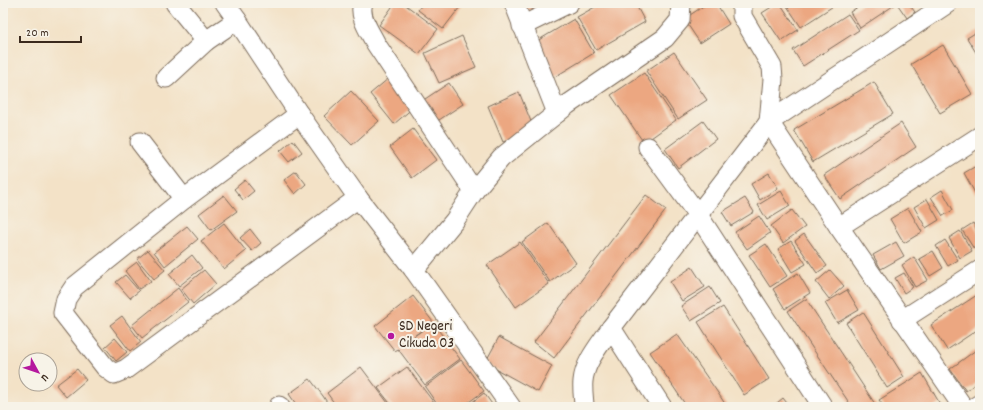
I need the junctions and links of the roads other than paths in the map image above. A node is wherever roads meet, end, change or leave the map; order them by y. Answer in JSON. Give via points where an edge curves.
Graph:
{"nodes":[{"id":1,"x":175,"y":3,"type":"edge"},
{"id":2,"x":225,"y":3,"type":"edge"},
{"id":3,"x":363,"y":3,"type":"edge"},
{"id":4,"x":514,"y":3,"type":"edge"},
{"id":5,"x":569,"y":3,"type":"edge"},
{"id":6,"x":681,"y":3,"type":"edge"},
{"id":7,"x":743,"y":3,"type":"edge"},
{"id":8,"x":948,"y":3,"type":"edge"},
{"id":9,"x":237,"y":20,"type":"junction"},
{"id":10,"x":522,"y":26,"type":"junction"},
{"id":11,"x":206,"y":41,"type":"junction"},
{"id":12,"x":166,"y":78,"type":"dead end"},
{"id":13,"x":557,"y":113,"type":"junction"},
{"id":14,"x":299,"y":114,"type":"junction"},
{"id":15,"x":769,"y":122,"type":"junction"},
{"id":16,"x":980,"y":136,"type":"edge"},
{"id":17,"x":140,"y":142,"type":"dead end"},
{"id":18,"x":648,"y":147,"type":"dead end"},
{"id":19,"x":474,"y":191,"type":"junction"},
{"id":20,"x":358,"y":198,"type":"junction"},
{"id":21,"x":184,"y":200,"type":"junction"},
{"id":22,"x":698,"y":215,"type":"junction"},
{"id":23,"x":839,"y":228,"type":"junction"},
{"id":24,"x":414,"y":270,"type":"junction"},
{"id":25,"x":980,"y":270,"type":"edge"},
{"id":26,"x":902,"y":320,"type":"junction"},
{"id":27,"x":611,"y":328,"type":"junction"},
{"id":28,"x":980,"y":404,"type":"edge"},
{"id":29,"x":511,"y":407,"type":"edge"},
{"id":30,"x":584,"y":407,"type":"edge"},
{"id":31,"x":662,"y":407,"type":"edge"},
{"id":32,"x":823,"y":407,"type":"edge"},
{"id":33,"x":963,"y":407,"type":"edge"},
{"id":34,"x":975,"y":407,"type":"edge"}],
"edges":[{"from":1,"to":11,"type":"street"},
{"from":2,"to":9,"type":"street"},
{"from":3,"to":19,"type":"street","via":[[363,19],[376,44]]},
{"from":4,"to":10,"type":"street"},
{"from":5,"to":10,"type":"street"},
{"from":6,"to":13,"type":"street","via":[[680,20],[665,38]]},
{"from":7,"to":15,"type":"street","via":[[742,16],[772,67],[774,79]]},
{"from":8,"to":15,"type":"street"},
{"from":9,"to":11,"type":"street"},
{"from":9,"to":14,"type":"street"},
{"from":10,"to":13,"type":"street"},
{"from":11,"to":12,"type":"street"},
{"from":13,"to":19,"type":"street","via":[[501,158]]},
{"from":14,"to":20,"type":"street"},
{"from":14,"to":21,"type":"street"},
{"from":15,"to":22,"type":"street"},
{"from":15,"to":23,"type":"street"},
{"from":16,"to":23,"type":"street"},
{"from":17,"to":21,"type":"street"},
{"from":18,"to":22,"type":"street"},
{"from":19,"to":24,"type":"street","via":[[455,220]]},
{"from":20,"to":21,"type":"street","via":[[126,369],[114,374],[105,367],[63,313],[66,299],[74,287]]},
{"from":20,"to":24,"type":"street"},
{"from":22,"to":27,"type":"street"},
{"from":22,"to":32,"type":"street"},
{"from":23,"to":26,"type":"street"},
{"from":24,"to":29,"type":"street"},
{"from":25,"to":26,"type":"street"},
{"from":26,"to":33,"type":"street"},
{"from":27,"to":30,"type":"street","via":[[589,361],[585,372]]},
{"from":27,"to":31,"type":"street"},
{"from":28,"to":34,"type":"street"}]}
